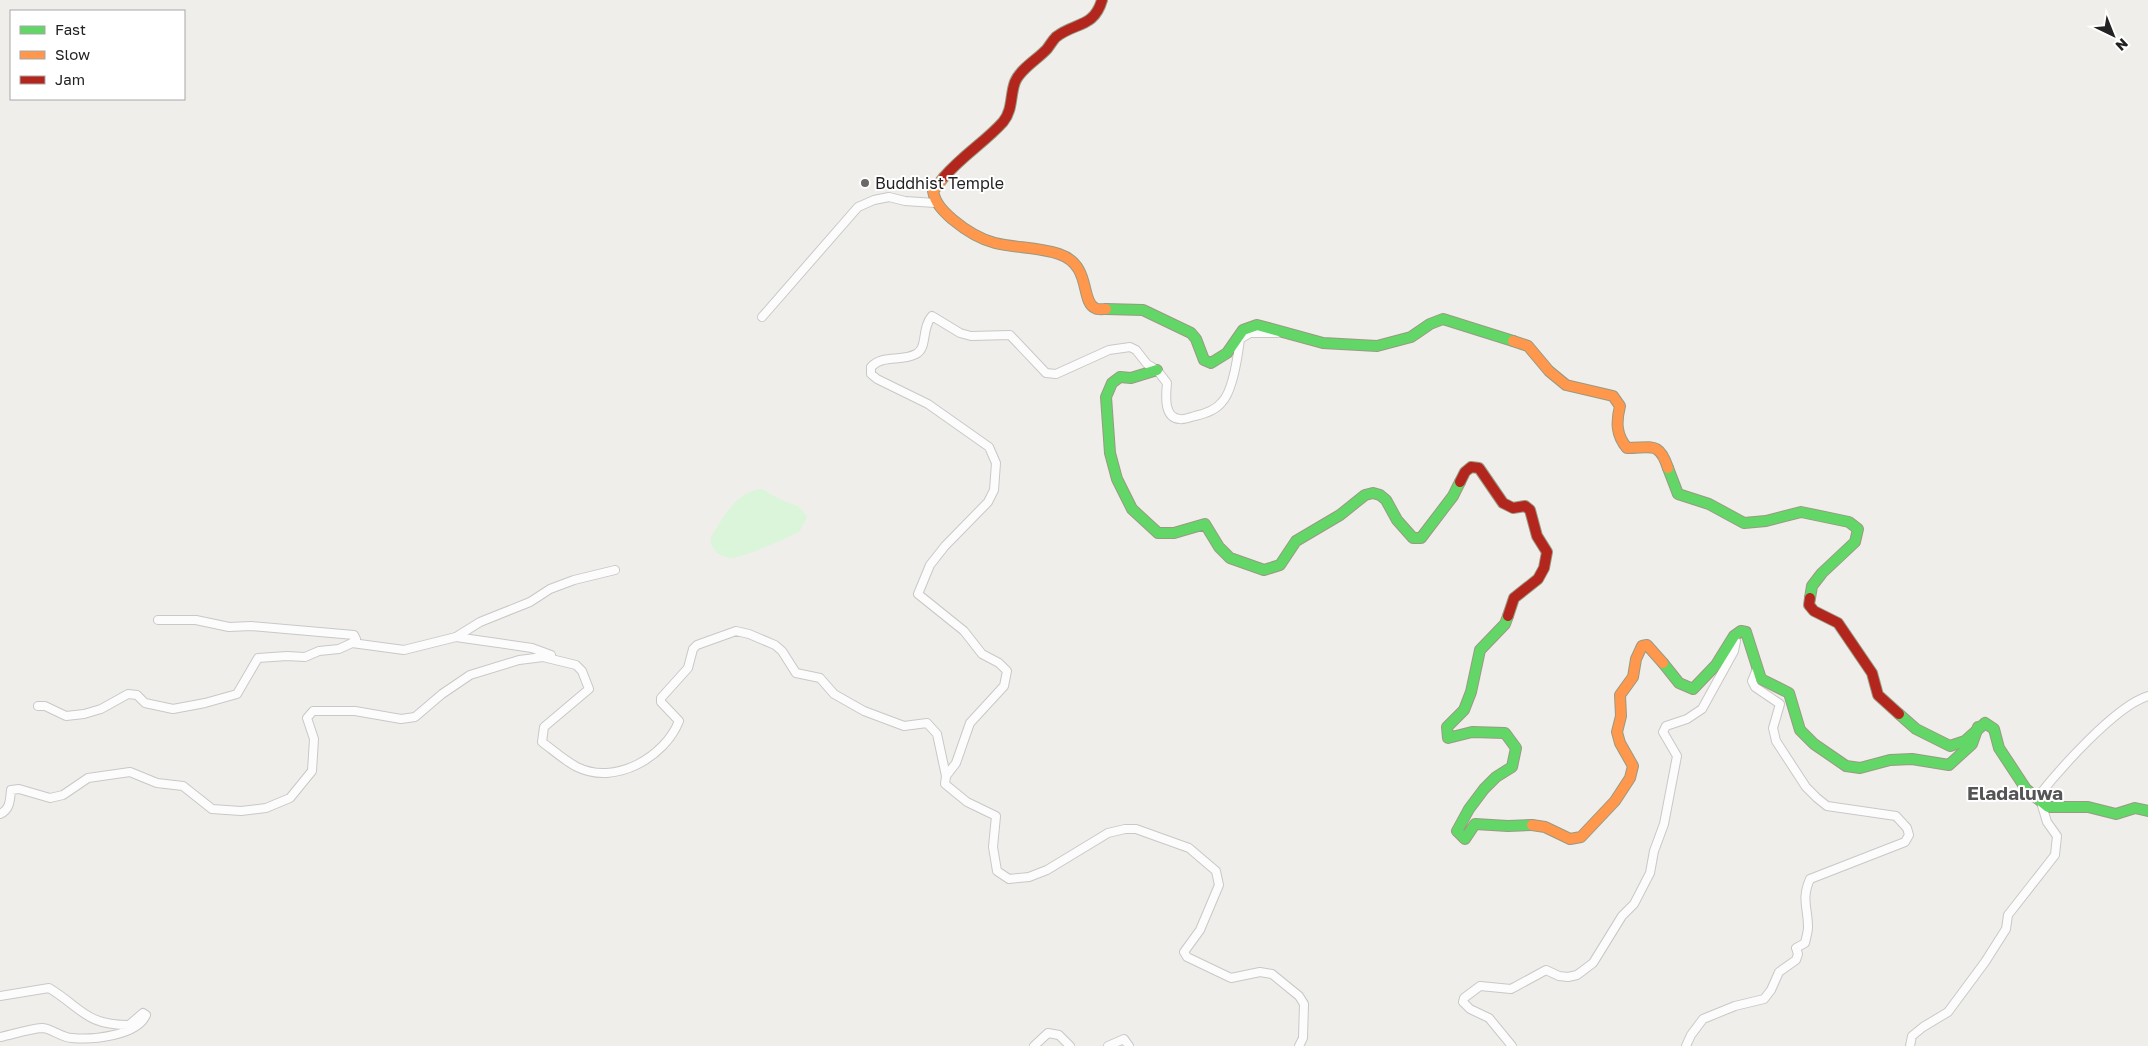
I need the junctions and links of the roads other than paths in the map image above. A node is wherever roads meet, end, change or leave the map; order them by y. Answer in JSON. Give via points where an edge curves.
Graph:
{"nodes":[{"id":1,"x":1102,"y":0,"type":"edge"},
{"id":2,"x":935,"y":203,"type":"junction"},
{"id":3,"x":762,"y":317,"type":"dead end"},
{"id":4,"x":1279,"y":332,"type":"junction"},
{"id":5,"x":1157,"y":370,"type":"junction"},
{"id":6,"x":615,"y":570,"type":"dead end"},
{"id":7,"x":158,"y":620,"type":"dead end"},
{"id":8,"x":1734,"y":636,"type":"junction"},
{"id":9,"x":456,"y":638,"type":"junction"},
{"id":10,"x":352,"y":643,"type":"junction"},
{"id":11,"x":560,"y":662,"type":"junction"},
{"id":12,"x":1757,"y":668,"type":"junction"},
{"id":13,"x":2148,"y":696,"type":"edge"},
{"id":14,"x":38,"y":706,"type":"dead end"},
{"id":15,"x":1978,"y":727,"type":"junction"},
{"id":16,"x":946,"y":776,"type":"junction"},
{"id":17,"x":2039,"y":801,"type":"junction"},
{"id":18,"x":2148,"y":810,"type":"edge"},
{"id":19,"x":0,"y":814,"type":"edge"},
{"id":20,"x":0,"y":996,"type":"edge"},
{"id":21,"x":0,"y":1037,"type":"edge"},
{"id":22,"x":1034,"y":1046,"type":"edge"},
{"id":23,"x":1070,"y":1046,"type":"edge"},
{"id":24,"x":1108,"y":1046,"type":"edge"},
{"id":25,"x":1129,"y":1046,"type":"edge"},
{"id":26,"x":1299,"y":1046,"type":"edge"},
{"id":27,"x":1512,"y":1046,"type":"edge"},
{"id":28,"x":1686,"y":1046,"type":"edge"},
{"id":29,"x":1910,"y":1046,"type":"edge"}],
"edges":[{"from":1,"to":2,"type":"street","via":[[1098,13],[1056,37],[1015,81],[1010,110],[1004,121],[958,160],[933,191]]},
{"from":2,"to":3,"type":"street","via":[[889,197],[858,207]]},
{"from":2,"to":4,"type":"street","via":[[962,226],[992,242],[1048,250],[1067,258],[1077,265],[1091,305],[1096,309],[1143,310],[1154,314],[1191,333],[1204,360],[1211,362],[1223,357],[1234,339],[1248,326],[1257,325]]},
{"from":4,"to":5,"type":"street","via":[[1250,333],[1240,339],[1235,372],[1223,402],[1204,414],[1180,420],[1174,417],[1168,410],[1167,383]]},
{"from":4,"to":15,"type":"street","via":[[1323,343],[1377,346],[1411,337],[1443,319],[1528,346],[1566,385],[1613,396],[1620,406],[1616,426],[1619,440],[1627,448],[1657,448],[1663,453],[1678,494],[1709,504],[1744,523],[1766,522],[1801,512],[1849,522],[1858,530],[1855,542],[1812,586],[1809,605],[1838,623],[1872,673],[1878,695],[1916,729],[1950,746],[1957,746]]},
{"from":5,"to":8,"type":"street","via":[[1131,378],[1120,377],[1112,383],[1106,397],[1110,453],[1117,479],[1132,509],[1158,533],[1174,533],[1205,524],[1230,558],[1264,570],[1280,565],[1296,541],[1340,515],[1365,495],[1373,494],[1386,500],[1397,520],[1413,538],[1420,538],[1471,467],[1479,468],[1503,503],[1530,510],[1537,536],[1547,552],[1544,568],[1538,579],[1514,598],[1505,624],[1480,650],[1472,692],[1464,710],[1447,727],[1448,738],[1472,732],[1505,733],[1516,748],[1513,766],[1478,795],[1464,816],[1457,831],[1465,840],[1475,824],[1483,823],[1528,824],[1544,827],[1570,839],[1581,836],[1615,801],[1630,778],[1633,766],[1617,732],[1620,695],[1633,677],[1642,646],[1654,651],[1679,684],[1693,689],[1716,665]]},
{"from":5,"to":16,"type":"street","via":[[1130,347],[1109,350],[1056,374],[1046,373],[1010,335],[965,334],[932,316],[926,322],[923,347],[916,354],[876,361],[871,367],[871,374],[877,379],[928,404],[989,446],[996,463],[994,490],[988,502],[930,565],[918,594],[964,632],[982,654],[1007,671],[1004,686],[970,723],[956,763]]},
{"from":6,"to":9,"type":"street","via":[[550,589],[530,602],[480,622]]},
{"from":7,"to":10,"type":"street","via":[[196,620],[229,627],[251,626],[354,636],[356,639]]},
{"from":8,"to":12,"type":"street","via":[[1741,631],[1746,632]]},
{"from":8,"to":27,"type":"street","via":[[1734,651],[1702,709],[1687,719],[1666,726],[1663,732],[1677,756],[1664,824],[1650,873],[1634,904],[1622,916],[1593,963],[1577,975],[1568,977],[1546,970],[1510,989],[1480,986],[1464,998],[1463,1002],[1470,1009],[1489,1018]]},
{"from":9,"to":10,"type":"street","via":[[404,650]]},
{"from":9,"to":11,"type":"street","via":[[532,648]]},
{"from":10,"to":14,"type":"street","via":[[305,657],[258,658],[237,694],[205,704],[173,709],[145,704],[137,696],[128,694],[84,714],[66,716],[46,706]]},
{"from":11,"to":16,"type":"street","via":[[576,665],[582,670],[590,689],[544,727],[542,742],[577,767],[592,772],[635,767],[646,761],[674,733],[679,721],[661,698],[688,668],[693,649],[736,632],[774,645],[796,673],[820,678],[834,694],[864,711],[904,726],[927,723],[938,734]]},
{"from":11,"to":19,"type":"street","via":[[543,657],[519,660],[470,675],[415,717],[401,719],[355,711],[313,711],[307,718],[314,739],[312,771],[290,798],[266,808],[212,810],[184,786],[157,783],[130,772],[88,778],[63,795],[50,798],[19,789],[11,790],[10,802],[5,812]]},
{"from":12,"to":15,"type":"street","via":[[1762,679],[1789,693],[1800,730],[1846,766],[1860,768],[1890,760],[1912,759],[1949,765],[1972,744]]},
{"from":12,"to":28,"type":"street","via":[[1752,681],[1755,687],[1780,704],[1773,728],[1776,742],[1806,787],[1827,806],[1896,816],[1909,835],[1905,842],[1810,880],[1804,902],[1808,928],[1805,943],[1796,948],[1796,960],[1779,972],[1764,999],[1703,1019]]},
{"from":13,"to":17,"type":"street","via":[[2110,720],[2050,782]]},
{"from":15,"to":17,"type":"street","via":[[1985,723],[1994,729],[1998,748],[2026,789]]},
{"from":16,"to":26,"type":"street","via":[[945,784],[967,802],[996,816],[993,847],[997,871],[1009,879],[1029,877],[1048,870],[1108,833],[1125,829],[1136,828],[1189,848],[1216,871],[1219,885],[1200,930],[1184,952],[1187,957],[1231,978],[1260,972],[1272,974],[1299,996],[1304,1004],[1303,1038]]},
{"from":17,"to":18,"type":"street","via":[[2048,807],[2088,807],[2116,814],[2135,808]]},
{"from":17,"to":29,"type":"street","via":[[2057,836],[2055,855],[2008,915],[2006,929],[1962,996],[1948,1012],[1912,1036]]},
{"from":20,"to":21,"type":"street","via":[[49,988],[84,1015],[99,1022],[129,1025],[143,1013],[146,1015],[144,1022],[133,1030],[105,1036],[72,1039],[44,1028]]},
{"from":22,"to":23,"type":"street","via":[[1048,1033],[1059,1035]]},
{"from":24,"to":25,"type":"street","via":[[1124,1039]]}]}
